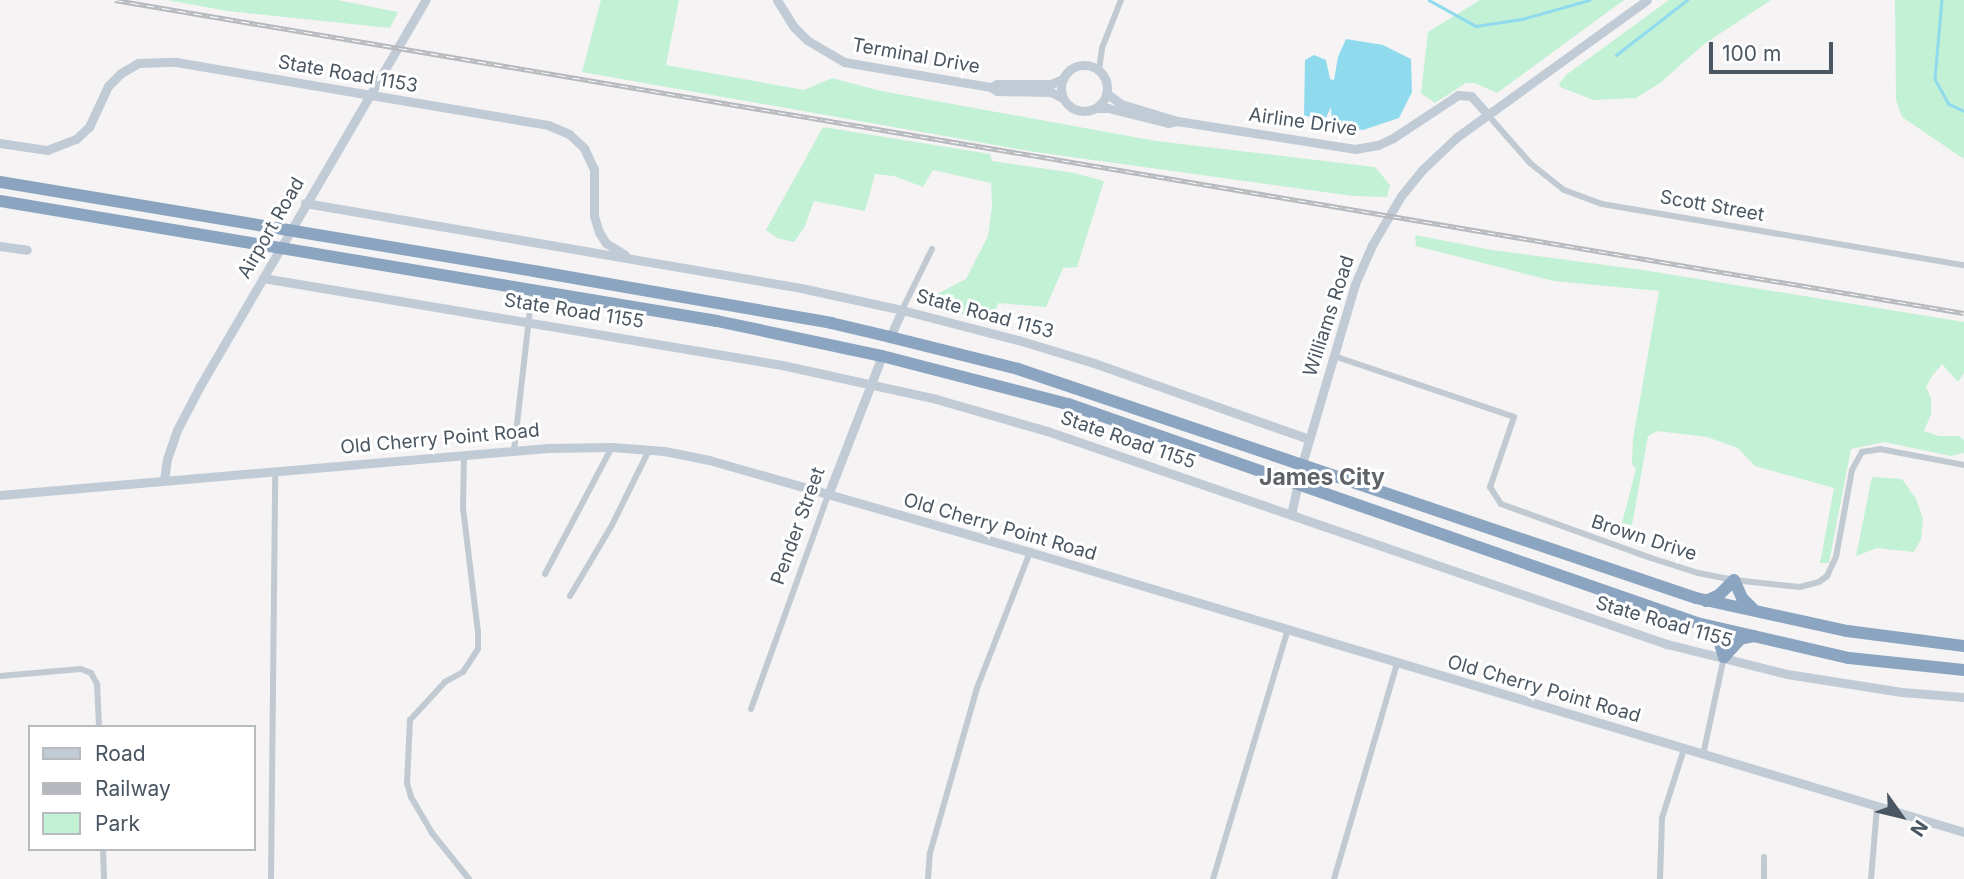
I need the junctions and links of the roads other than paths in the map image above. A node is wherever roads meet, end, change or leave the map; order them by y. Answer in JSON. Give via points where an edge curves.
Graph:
{"nodes":[{"id":1,"x":426,"y":0,"type":"edge"},
{"id":2,"x":776,"y":0,"type":"edge"},
{"id":3,"x":1121,"y":0,"type":"edge"},
{"id":4,"x":1647,"y":0,"type":"edge"},
{"id":5,"x":1099,"y":70,"type":"junction"},
{"id":6,"x":1063,"y":79,"type":"junction"},
{"id":7,"x":991,"y":87,"type":"junction"},
{"id":8,"x":1106,"y":93,"type":"junction"},
{"id":9,"x":369,"y":96,"type":"junction"},
{"id":10,"x":1063,"y":98,"type":"junction"},
{"id":11,"x":1096,"y":108,"type":"junction"},
{"id":12,"x":1487,"y":114,"type":"junction"},
{"id":13,"x":1177,"y":121,"type":"junction"},
{"id":14,"x":0,"y":143,"type":"edge"},
{"id":15,"x":0,"y":182,"type":"edge"},
{"id":16,"x":0,"y":201,"type":"edge"},
{"id":17,"x":305,"y":203,"type":"junction"},
{"id":18,"x":290,"y":229,"type":"junction"},
{"id":19,"x":0,"y":246,"type":"edge"},
{"id":20,"x":279,"y":249,"type":"junction"},
{"id":21,"x":932,"y":249,"type":"dead end"},
{"id":22,"x":27,"y":250,"type":"dead end"},
{"id":23,"x":641,"y":261,"type":"junction"},
{"id":24,"x":1964,"y":265,"type":"edge"},
{"id":25,"x":263,"y":278,"type":"junction"},
{"id":26,"x":532,"y":292,"type":"junction"},
{"id":27,"x":902,"y":310,"type":"junction"},
{"id":28,"x":528,"y":322,"type":"junction"},
{"id":29,"x":890,"y":337,"type":"junction"},
{"id":30,"x":882,"y":356,"type":"junction"},
{"id":31,"x":1334,"y":356,"type":"junction"},
{"id":32,"x":870,"y":383,"type":"junction"},
{"id":33,"x":1309,"y":439,"type":"junction"},
{"id":34,"x":612,"y":447,"type":"junction"},
{"id":35,"x":514,"y":450,"type":"junction"},
{"id":36,"x":649,"y":450,"type":"junction"},
{"id":37,"x":464,"y":455,"type":"junction"},
{"id":38,"x":1302,"y":464,"type":"junction"},
{"id":39,"x":1964,"y":465,"type":"edge"},
{"id":40,"x":275,"y":471,"type":"junction"},
{"id":41,"x":164,"y":480,"type":"junction"},
{"id":42,"x":1297,"y":483,"type":"junction"},
{"id":43,"x":0,"y":495,"type":"edge"},
{"id":44,"x":828,"y":495,"type":"junction"},
{"id":45,"x":1291,"y":515,"type":"junction"},
{"id":46,"x":1030,"y":552,"type":"junction"},
{"id":47,"x":544,"y":574,"type":"dead end"},
{"id":48,"x":1734,"y":579,"type":"junction"},
{"id":49,"x":569,"y":596,"type":"dead end"},
{"id":50,"x":1706,"y":601,"type":"junction"},
{"id":51,"x":1757,"y":612,"type":"junction"},
{"id":52,"x":1697,"y":623,"type":"junction"},
{"id":53,"x":1288,"y":629,"type":"junction"},
{"id":54,"x":1755,"y":636,"type":"junction"},
{"id":55,"x":1964,"y":646,"type":"edge"},
{"id":56,"x":1724,"y":657,"type":"junction"},
{"id":57,"x":1397,"y":664,"type":"junction"},
{"id":58,"x":1964,"y":670,"type":"edge"},
{"id":59,"x":0,"y":676,"type":"edge"},
{"id":60,"x":1964,"y":697,"type":"edge"},
{"id":61,"x":751,"y":709,"type":"dead end"},
{"id":62,"x":99,"y":725,"type":"edge"},
{"id":63,"x":1684,"y":749,"type":"junction"},
{"id":64,"x":1703,"y":755,"type":"junction"},
{"id":65,"x":1877,"y":807,"type":"junction"},
{"id":66,"x":1964,"y":832,"type":"edge"},
{"id":67,"x":103,"y":851,"type":"edge"},
{"id":68,"x":1763,"y":856,"type":"dead end"},
{"id":69,"x":930,"y":878,"type":"edge"},
{"id":70,"x":104,"y":879,"type":"edge"},
{"id":71,"x":271,"y":879,"type":"edge"},
{"id":72,"x":470,"y":879,"type":"edge"},
{"id":73,"x":1213,"y":879,"type":"edge"},
{"id":74,"x":1334,"y":879,"type":"edge"},
{"id":75,"x":1660,"y":879,"type":"edge"},
{"id":76,"x":1764,"y":879,"type":"edge"},
{"id":77,"x":1871,"y":879,"type":"edge"}],
"edges":[{"from":1,"to":9,"type":"street","name":"Airport Road"},
{"from":2,"to":7,"type":"street","name":"Terminal Drive","via":[[807,40],[844,62]]},
{"from":3,"to":5,"type":"street","via":[[1102,48]]},
{"from":4,"to":12,"type":"street","name":"Williams Road"},
{"from":5,"to":6,"type":"street","name":"Terminal Drive","via":[[1078,66]]},
{"from":5,"to":8,"type":"street","via":[[1106,80]]},
{"from":6,"to":7,"type":"street","name":"Terminal Drive","via":[[1051,85]]},
{"from":6,"to":10,"type":"street"},
{"from":7,"to":10,"type":"street","name":"Terminal Drive","via":[[1051,92]]},
{"from":8,"to":11,"type":"street"},
{"from":8,"to":13,"type":"street","via":[[1121,104]]},
{"from":9,"to":14,"type":"street","name":"State Road 1153","via":[[176,62],[138,63],[108,86],[89,127],[76,139],[47,150]]},
{"from":9,"to":17,"type":"street","name":"Airport Road"},
{"from":9,"to":23,"type":"street","name":"State Road 1153","via":[[548,125],[569,134],[584,148],[594,169],[594,216],[599,232],[614,249]]},
{"from":10,"to":11,"type":"street","name":"Terminal Drive","via":[[1081,111]]},
{"from":11,"to":13,"type":"street","name":"Terminal Drive"},
{"from":12,"to":13,"type":"street","name":"Airline Drive","via":[[1471,96],[1458,95],[1393,138],[1355,149]]},
{"from":12,"to":24,"type":"street","name":"Scott Street","via":[[1530,163],[1564,190],[1602,204]]},
{"from":12,"to":31,"type":"street","name":"Williams Road","via":[[1439,153],[1401,196],[1362,264]]},
{"from":15,"to":18,"type":"highway"},
{"from":16,"to":20,"type":"highway"},
{"from":17,"to":18,"type":"street","name":"Airport Road"},
{"from":17,"to":23,"type":"street","name":"State Road 1153"},
{"from":18,"to":20,"type":"street","name":"Airport Road"},
{"from":18,"to":29,"type":"highway"},
{"from":19,"to":22,"type":"street"},
{"from":20,"to":25,"type":"street","name":"Airport Road"},
{"from":20,"to":26,"type":"highway"},
{"from":21,"to":27,"type":"street"},
{"from":23,"to":27,"type":"street","name":"State Road 1153"},
{"from":25,"to":28,"type":"street","name":"State Road 1155"},
{"from":25,"to":41,"type":"street","name":"Airport Road","via":[[177,430]]},
{"from":26,"to":28,"type":"street"},
{"from":26,"to":30,"type":"highway","via":[[717,321]]},
{"from":27,"to":29,"type":"street"},
{"from":27,"to":33,"type":"street","name":"State Road 1153","via":[[1081,359]]},
{"from":28,"to":32,"type":"street","name":"State Road 1155"},
{"from":28,"to":35,"type":"street"},
{"from":29,"to":38,"type":"highway","via":[[1018,369]]},
{"from":30,"to":32,"type":"street","name":"Pender Street"},
{"from":30,"to":42,"type":"highway","via":[[1068,404]]},
{"from":31,"to":33,"type":"street","name":"Williams Road"},
{"from":31,"to":48,"type":"street","name":"Brown Drive","via":[[1514,417],[1490,486],[1501,504],[1651,558]]},
{"from":32,"to":44,"type":"street","name":"Pender Street"},
{"from":32,"to":45,"type":"street","name":"State Road 1155","via":[[1048,431]]},
{"from":33,"to":38,"type":"street","name":"Williams Road"},
{"from":34,"to":35,"type":"street","name":"Old Cherry Point Road"},
{"from":34,"to":36,"type":"street","name":"Old Cherry Point Road"},
{"from":34,"to":47,"type":"street"},
{"from":35,"to":37,"type":"street","name":"Old Cherry Point Road"},
{"from":36,"to":44,"type":"street","name":"Old Cherry Point Road","via":[[709,460]]},
{"from":36,"to":49,"type":"street","via":[[612,525]]},
{"from":37,"to":40,"type":"street","name":"Old Cherry Point Road"},
{"from":37,"to":72,"type":"street","via":[[463,508],[478,649],[463,672],[445,682],[410,720],[407,783],[432,833]]},
{"from":38,"to":42,"type":"street","name":"Williams Road"},
{"from":38,"to":50,"type":"highway"},
{"from":39,"to":48,"type":"street","name":"Brown Drive","via":[[1880,449],[1862,452],[1854,462],[1839,546],[1827,576],[1800,587]]},
{"from":40,"to":41,"type":"street","name":"Old Cherry Point Road"},
{"from":40,"to":71,"type":"street"},
{"from":41,"to":43,"type":"street","name":"Old Cherry Point Road"},
{"from":42,"to":45,"type":"street","name":"Williams Road"},
{"from":42,"to":52,"type":"highway"},
{"from":44,"to":46,"type":"street","name":"Old Cherry Point Road"},
{"from":44,"to":61,"type":"street","name":"Pender Street"},
{"from":45,"to":56,"type":"street","name":"State Road 1155","via":[[1608,626]]},
{"from":46,"to":53,"type":"street","name":"Old Cherry Point Road"},
{"from":46,"to":69,"type":"street","via":[[977,688],[930,853]]},
{"from":48,"to":50,"type":"highway"},
{"from":48,"to":51,"type":"highway","via":[[1742,598]]},
{"from":50,"to":51,"type":"highway"},
{"from":51,"to":55,"type":"highway","via":[[1847,631]]},
{"from":52,"to":54,"type":"highway"},
{"from":52,"to":56,"type":"highway","via":[[1717,634]]},
{"from":53,"to":57,"type":"street","name":"Old Cherry Point Road"},
{"from":53,"to":73,"type":"street"},
{"from":54,"to":56,"type":"highway","via":[[1740,639]]},
{"from":54,"to":58,"type":"highway","via":[[1849,657]]},
{"from":56,"to":60,"type":"street","name":"State Road 1155","via":[[1833,682]]},
{"from":56,"to":64,"type":"street"},
{"from":57,"to":63,"type":"street","name":"Old Cherry Point Road"},
{"from":57,"to":74,"type":"street"},
{"from":59,"to":62,"type":"street","via":[[82,669],[91,673],[97,684]]},
{"from":63,"to":64,"type":"street","name":"Old Cherry Point Road"},
{"from":63,"to":75,"type":"street","via":[[1662,818]]},
{"from":64,"to":65,"type":"street","name":"Old Cherry Point Road"},
{"from":65,"to":66,"type":"street","name":"Old Cherry Point Road"},
{"from":65,"to":77,"type":"street"},
{"from":67,"to":70,"type":"street"},
{"from":68,"to":76,"type":"street"}]}
